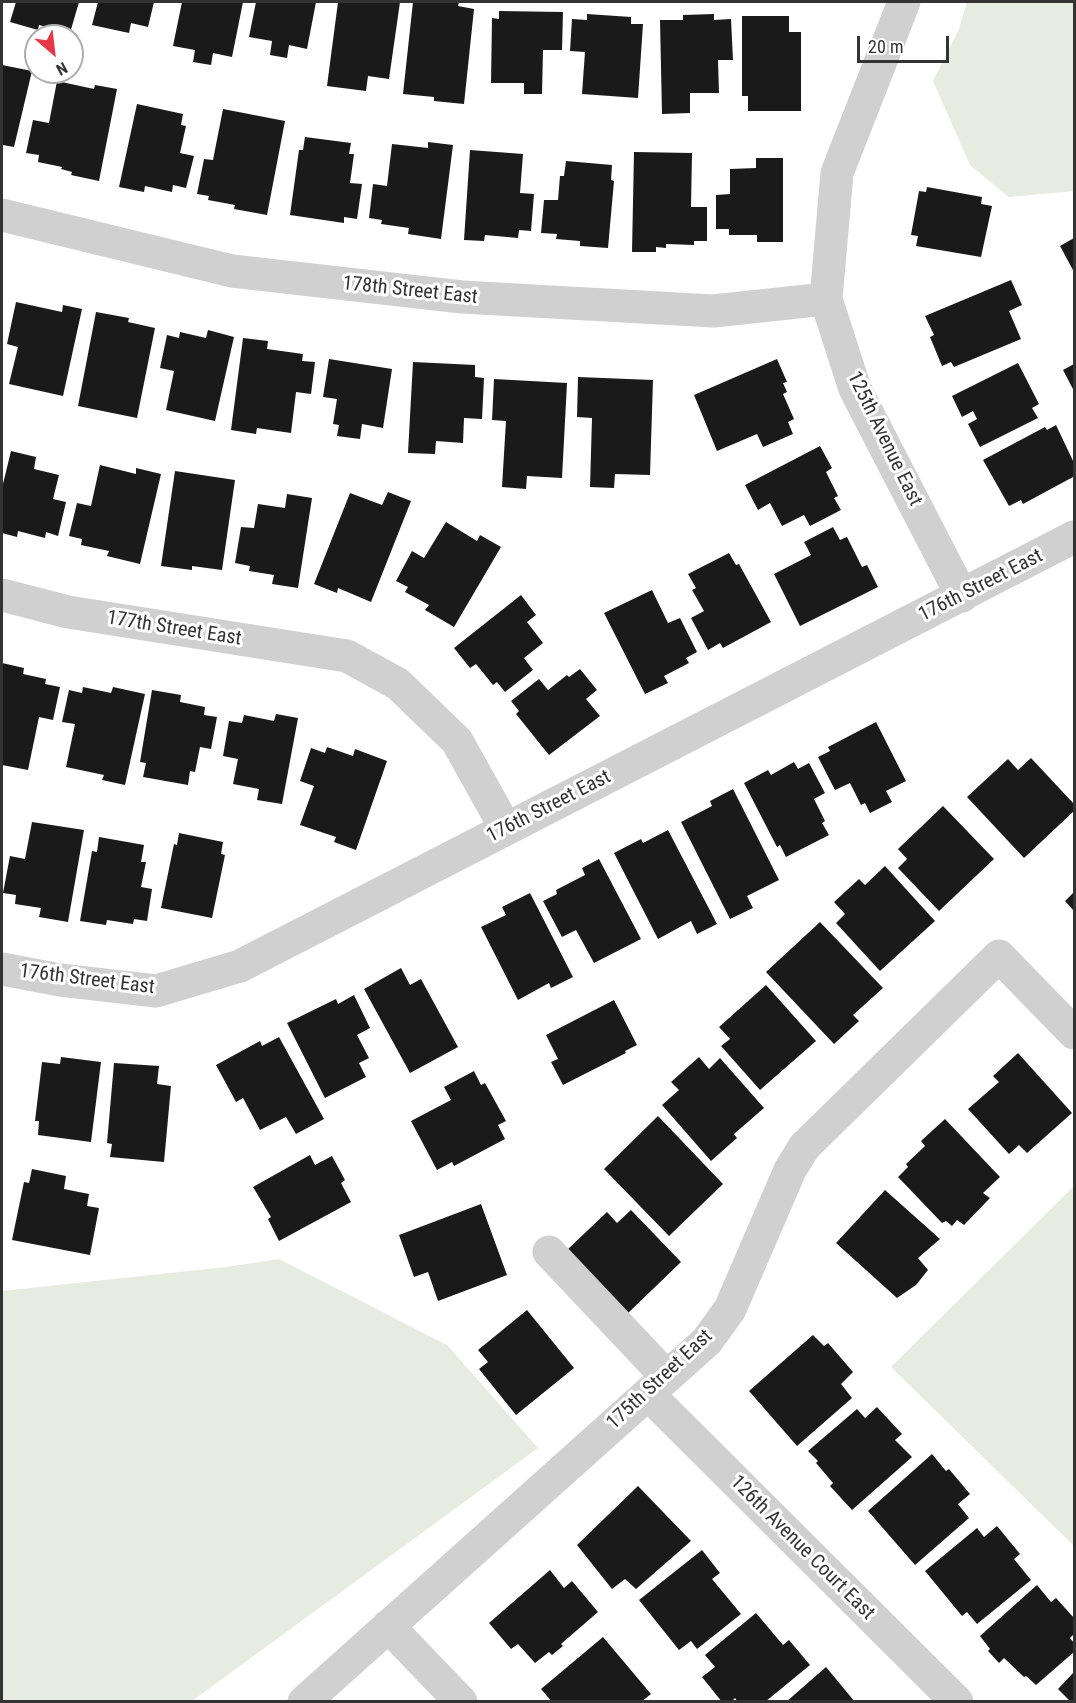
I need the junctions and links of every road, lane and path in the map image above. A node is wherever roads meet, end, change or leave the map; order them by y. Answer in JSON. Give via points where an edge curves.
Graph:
{"nodes":[{"id":1,"x":904,"y":2,"type":"edge"},
{"id":2,"x":2,"y":215,"type":"edge"},
{"id":3,"x":826,"y":298,"type":"junction"},
{"id":4,"x":1074,"y":537,"type":"edge"},
{"id":5,"x":2,"y":595,"type":"edge"},
{"id":6,"x":962,"y":596,"type":"junction"},
{"id":7,"x":506,"y":829,"type":"junction"},
{"id":8,"x":2,"y":969,"type":"edge"},
{"id":9,"x":1074,"y":1033,"type":"edge"},
{"id":10,"x":549,"y":1252,"type":"dead end"},
{"id":11,"x":657,"y":1385,"type":"junction"},
{"id":12,"x":388,"y":1626,"type":"junction"},
{"id":13,"x":304,"y":1701,"type":"edge"},
{"id":14,"x":460,"y":1701,"type":"edge"},
{"id":15,"x":957,"y":1701,"type":"edge"}],
"edges":[{"from":1,"to":3,"type":"street","name":"125th Avenue East","via":[[837,173]]},
{"from":2,"to":3,"type":"street","name":"178th Street East","via":[[232,271],[462,297],[713,311]]},
{"from":3,"to":6,"type":"street","name":"125th Avenue East","via":[[855,388]]},
{"from":4,"to":6,"type":"street","name":"176th Street East"},
{"from":5,"to":7,"type":"street","name":"177th Street East","via":[[68,612],[347,656],[398,684],[457,741]]},
{"from":6,"to":7,"type":"street","name":"176th Street East"},
{"from":7,"to":8,"type":"street","name":"176th Street East","via":[[240,966],[156,991]]},
{"from":9,"to":11,"type":"street","name":"175th Street East","via":[[999,956],[804,1147],[790,1170],[730,1309],[707,1341]]},
{"from":10,"to":11,"type":"street","name":"126th Avenue Court East"},
{"from":11,"to":12,"type":"street","name":"175th Street East"},
{"from":11,"to":15,"type":"street","name":"126th Avenue Court East"},
{"from":12,"to":13,"type":"street","name":"175th Street East"},
{"from":12,"to":14,"type":"street"}]}
